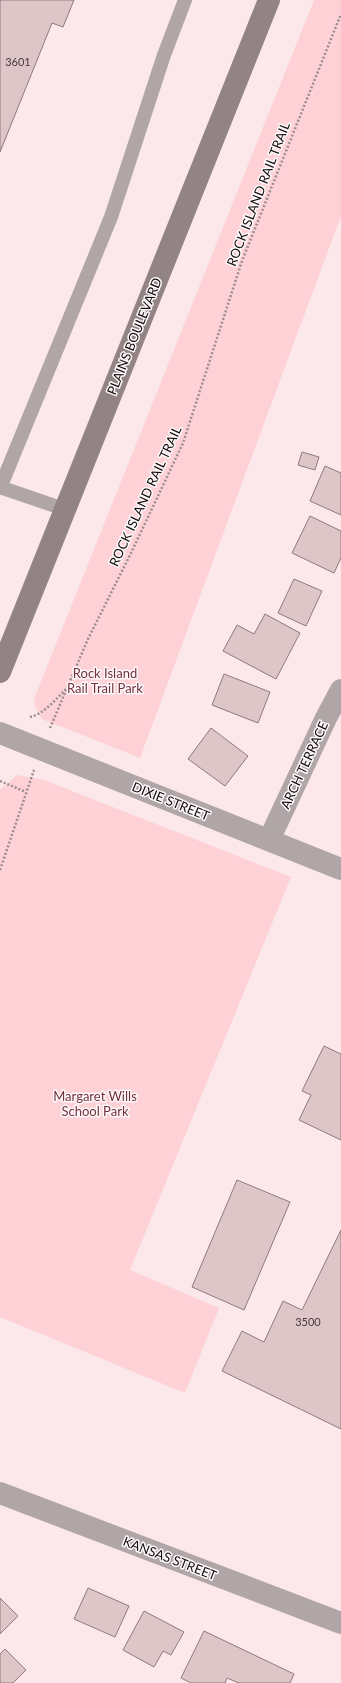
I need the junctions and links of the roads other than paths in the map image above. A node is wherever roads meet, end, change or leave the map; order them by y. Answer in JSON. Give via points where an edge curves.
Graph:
{"nodes":[{"id":1,"x":185,"y":0,"type":"edge"},
{"id":2,"x":269,"y":0,"type":"edge"},
{"id":3,"x":0,"y":488,"type":"edge"},
{"id":4,"x":64,"y":509,"type":"junction"},
{"id":5,"x":0,"y":672,"type":"edge"},
{"id":6,"x":341,"y":690,"type":"edge"},
{"id":7,"x":0,"y":733,"type":"edge"},
{"id":8,"x":269,"y":840,"type":"junction"},
{"id":9,"x":341,"y":869,"type":"edge"},
{"id":10,"x":0,"y":1493,"type":"edge"},
{"id":11,"x":341,"y":1623,"type":"edge"}],
"edges":[{"from":1,"to":3,"type":"lane","via":[[164,55],[111,217]]},
{"from":2,"to":4,"type":"main road","name":"PLAINS BOULEVARD"},
{"from":3,"to":4,"type":"lane"},
{"from":4,"to":5,"type":"main road","name":"PLAINS BOULEVARD"},
{"from":6,"to":8,"type":"street","name":"ARCH TERRACE"},
{"from":7,"to":8,"type":"street","name":"DIXIE STREET"},
{"from":8,"to":9,"type":"street","name":"DIXIE STREET"},
{"from":10,"to":11,"type":"street","name":"KANSAS STREET"}]}
